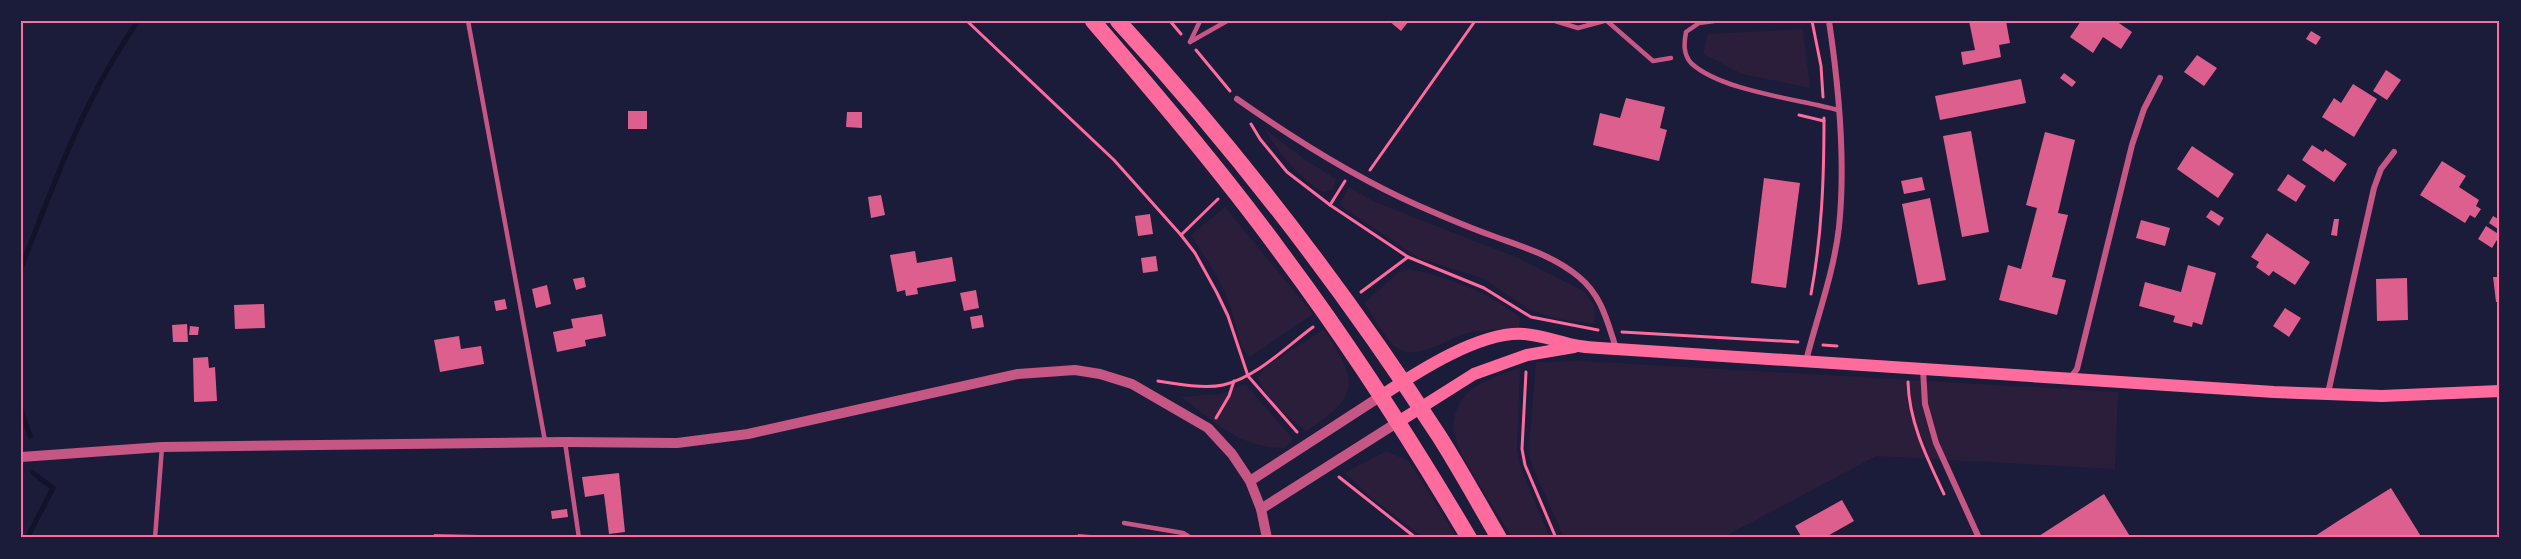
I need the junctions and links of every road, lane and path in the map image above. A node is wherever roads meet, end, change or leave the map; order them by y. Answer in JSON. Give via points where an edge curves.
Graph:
{"nodes":[{"id":1,"x":468,"y":21,"type":"edge"},
{"id":2,"x":967,"y":21,"type":"edge"},
{"id":3,"x":1093,"y":21,"type":"edge"},
{"id":4,"x":1118,"y":21,"type":"edge"},
{"id":5,"x":1170,"y":21,"type":"edge"},
{"id":6,"x":1200,"y":21,"type":"edge"},
{"id":7,"x":1227,"y":21,"type":"edge"},
{"id":8,"x":1474,"y":21,"type":"edge"},
{"id":9,"x":1555,"y":21,"type":"edge"},
{"id":10,"x":1606,"y":21,"type":"edge"},
{"id":11,"x":1714,"y":21,"type":"edge"},
{"id":12,"x":1812,"y":21,"type":"edge"},
{"id":13,"x":1829,"y":21,"type":"edge"},
{"id":14,"x":1190,"y":42,"type":"junction"},
{"id":15,"x":1671,"y":58,"type":"dead end"},
{"id":16,"x":2160,"y":78,"type":"dead end"},
{"id":17,"x":1237,"y":99,"type":"junction"},
{"id":18,"x":1823,"y":106,"type":"junction"},
{"id":19,"x":1838,"y":110,"type":"junction"},
{"id":20,"x":2394,"y":152,"type":"dead end"},
{"id":21,"x":1351,"y":172,"type":"junction"},
{"id":22,"x":1364,"y":178,"type":"junction"},
{"id":23,"x":1231,"y":188,"type":"junction"},
{"id":24,"x":1330,"y":205,"type":"junction"},
{"id":25,"x":1181,"y":235,"type":"junction"},
{"id":26,"x":1408,"y":257,"type":"junction"},
{"id":27,"x":1358,"y":293,"type":"dead end"},
{"id":28,"x":1809,"y":302,"type":"dead end"},
{"id":29,"x":1531,"y":317,"type":"junction"},
{"id":30,"x":1317,"y":324,"type":"dead end"},
{"id":31,"x":1561,"y":324,"type":"dead end"},
{"id":32,"x":1800,"y":332,"type":"dead end"},
{"id":33,"x":1526,"y":334,"type":"junction"},
{"id":34,"x":1798,"y":342,"type":"dead end"},
{"id":35,"x":1580,"y":346,"type":"junction"},
{"id":36,"x":1616,"y":349,"type":"junction"},
{"id":37,"x":1527,"y":355,"type":"junction"},
{"id":38,"x":1806,"y":361,"type":"junction"},
{"id":39,"x":1923,"y":369,"type":"junction"},
{"id":40,"x":1248,"y":376,"type":"junction"},
{"id":41,"x":2071,"y":377,"type":"junction"},
{"id":42,"x":1234,"y":381,"type":"junction"},
{"id":43,"x":1402,"y":382,"type":"junction"},
{"id":44,"x":1132,"y":384,"type":"junction"},
{"id":45,"x":2500,"y":391,"type":"edge"},
{"id":46,"x":2328,"y":394,"type":"junction"},
{"id":47,"x":1381,"y":396,"type":"junction"},
{"id":48,"x":1420,"y":409,"type":"junction"},
{"id":49,"x":1398,"y":422,"type":"junction"},
{"id":50,"x":1204,"y":426,"type":"junction"},
{"id":51,"x":565,"y":442,"type":"junction"},
{"id":52,"x":545,"y":443,"type":"junction"},
{"id":53,"x":1307,"y":443,"type":"junction"},
{"id":54,"x":162,"y":447,"type":"junction"},
{"id":55,"x":21,"y":457,"type":"edge"},
{"id":56,"x":1328,"y":466,"type":"junction"},
{"id":57,"x":1250,"y":481,"type":"junction"},
{"id":58,"x":1260,"y":509,"type":"junction"},
{"id":59,"x":1124,"y":523,"type":"dead end"},
{"id":60,"x":155,"y":538,"type":"edge"},
{"id":61,"x":579,"y":538,"type":"edge"},
{"id":62,"x":1191,"y":538,"type":"edge"},
{"id":63,"x":1267,"y":538,"type":"edge"},
{"id":64,"x":1416,"y":538,"type":"edge"},
{"id":65,"x":1469,"y":538,"type":"edge"},
{"id":66,"x":1499,"y":538,"type":"edge"},
{"id":67,"x":1556,"y":538,"type":"edge"},
{"id":68,"x":1979,"y":538,"type":"edge"}],
"edges":[{"from":1,"to":52,"type":"lane"},
{"from":2,"to":25,"type":"path","via":[[1114,160]]},
{"from":3,"to":23,"type":"highway"},
{"from":4,"to":43,"type":"highway","via":[[1204,119],[1300,239]]},
{"from":5,"to":14,"type":"path"},
{"from":6,"to":14,"type":"lane"},
{"from":7,"to":14,"type":"lane"},
{"from":8,"to":22,"type":"path"},
{"from":9,"to":10,"type":"lane","via":[[1578,28]]},
{"from":10,"to":15,"type":"lane","via":[[1653,61]]},
{"from":11,"to":18,"type":"lane","via":[[1699,23],[1686,32],[1684,47],[1690,62],[1707,74],[1747,90]]},
{"from":12,"to":18,"type":"path","via":[[1821,66]]},
{"from":13,"to":19,"type":"street"},
{"from":14,"to":17,"type":"path"},
{"from":16,"to":41,"type":"street","via":[[2132,146],[2077,369]]},
{"from":17,"to":21,"type":"street"},
{"from":17,"to":24,"type":"path","via":[[1260,139],[1287,172]]},
{"from":18,"to":19,"type":"lane"},
{"from":18,"to":28,"type":"path","via":[[1822,216]]},
{"from":19,"to":38,"type":"street","via":[[1839,228]]},
{"from":20,"to":46,"type":"street","via":[[2381,169],[2374,188]]},
{"from":21,"to":22,"type":"street"},
{"from":21,"to":24,"type":"path"},
{"from":22,"to":36,"type":"street","via":[[1417,205],[1545,256],[1578,276],[1604,309]]},
{"from":23,"to":25,"type":"path"},
{"from":23,"to":47,"type":"highway"},
{"from":24,"to":26,"type":"path"},
{"from":25,"to":40,"type":"path","via":[[1195,253],[1228,316]]},
{"from":26,"to":27,"type":"path"},
{"from":26,"to":29,"type":"path","via":[[1484,288]]},
{"from":29,"to":31,"type":"path"},
{"from":29,"to":33,"type":"path"},
{"from":30,"to":40,"type":"path"},
{"from":32,"to":34,"type":"path"},
{"from":33,"to":35,"type":"main road"},
{"from":33,"to":43,"type":"main road","via":[[1506,334],[1470,347]]},
{"from":35,"to":36,"type":"main road"},
{"from":35,"to":37,"type":"main road"},
{"from":36,"to":38,"type":"main road"},
{"from":37,"to":48,"type":"main road","via":[[1474,375]]},
{"from":37,"to":67,"type":"path","via":[[1522,449]]},
{"from":38,"to":39,"type":"main road"},
{"from":39,"to":41,"type":"main road"},
{"from":39,"to":68,"type":"street","via":[[1925,404],[1936,443]]},
{"from":40,"to":42,"type":"path"},
{"from":40,"to":53,"type":"path"},
{"from":41,"to":46,"type":"main road"},
{"from":42,"to":44,"type":"path","via":[[1222,386],[1156,381]]},
{"from":42,"to":50,"type":"path","via":[[1217,417]]},
{"from":43,"to":47,"type":"main road"},
{"from":43,"to":48,"type":"highway"},
{"from":44,"to":50,"type":"street"},
{"from":44,"to":51,"type":"street","via":[[1075,370],[1018,374],[748,434],[676,443]]},
{"from":45,"to":46,"type":"main road"},
{"from":47,"to":49,"type":"highway"},
{"from":47,"to":53,"type":"street"},
{"from":48,"to":49,"type":"main road"},
{"from":48,"to":66,"type":"highway"},
{"from":49,"to":56,"type":"street"},
{"from":49,"to":65,"type":"highway"},
{"from":50,"to":57,"type":"street","via":[[1232,454]]},
{"from":51,"to":52,"type":"street"},
{"from":51,"to":61,"type":"lane"},
{"from":52,"to":54,"type":"street"},
{"from":53,"to":57,"type":"street"},
{"from":54,"to":55,"type":"street"},
{"from":54,"to":60,"type":"lane"},
{"from":56,"to":58,"type":"street"},
{"from":56,"to":64,"type":"path"},
{"from":57,"to":58,"type":"street"},
{"from":58,"to":63,"type":"street"},
{"from":59,"to":62,"type":"lane","via":[[1183,533]]}]}
